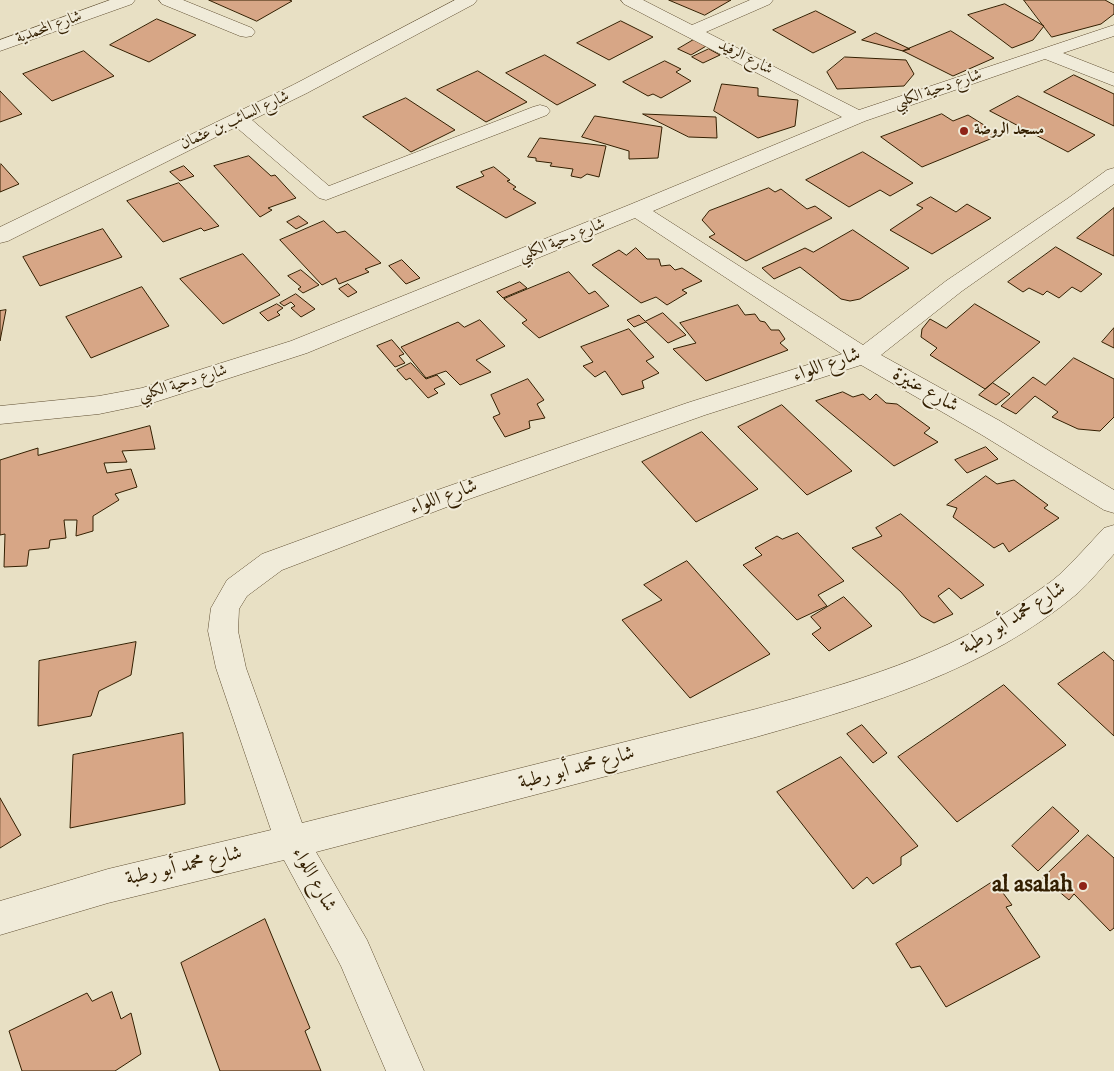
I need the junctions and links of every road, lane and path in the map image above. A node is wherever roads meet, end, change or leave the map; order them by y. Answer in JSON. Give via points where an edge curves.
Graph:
{"nodes":[{"id":1,"x":126,"y":0,"type":"edge"},
{"id":2,"x":168,"y":0,"type":"edge"},
{"id":3,"x":468,"y":0,"type":"edge"},
{"id":4,"x":630,"y":0,"type":"edge"},
{"id":5,"x":764,"y":0,"type":"edge"},
{"id":6,"x":1114,"y":30,"type":"edge"},
{"id":7,"x":693,"y":31,"type":"junction"},
{"id":8,"x":246,"y":32,"type":"dead end"},
{"id":9,"x":0,"y":46,"type":"edge"},
{"id":10,"x":1045,"y":54,"type":"junction"},
{"id":11,"x":1114,"y":80,"type":"edge"},
{"id":12,"x":540,"y":111,"type":"dead end"},
{"id":13,"x":858,"y":117,"type":"junction"},
{"id":14,"x":239,"y":119,"type":"junction"},
{"id":15,"x":1114,"y":174,"type":"edge"},
{"id":16,"x":637,"y":210,"type":"junction"},
{"id":17,"x":0,"y":236,"type":"edge"},
{"id":18,"x":863,"y":356,"type":"junction"},
{"id":19,"x":0,"y":414,"type":"edge"},
{"id":20,"x":1114,"y":503,"type":"edge"},
{"id":21,"x":1114,"y":536,"type":"edge"},
{"id":22,"x":292,"y":842,"type":"junction"},
{"id":23,"x":0,"y":918,"type":"edge"},
{"id":24,"x":405,"y":1071,"type":"edge"}],
"edges":[{"from":1,"to":9,"type":"street","name":"شارع المحمدية"},
{"from":2,"to":8,"type":"street"},
{"from":3,"to":14,"type":"street","name":"شارع السائب بن عثمان","via":[[337,71]]},
{"from":4,"to":7,"type":"street","name":"شارع الرفيد"},
{"from":5,"to":7,"type":"street"},
{"from":6,"to":10,"type":"street","name":"شارع دحية الكلبي"},
{"from":7,"to":13,"type":"street","name":"شارع الرفيد"},
{"from":10,"to":11,"type":"street"},
{"from":10,"to":13,"type":"street","name":"شارع دحية الكلبي"},
{"from":12,"to":14,"type":"street","via":[[326,194]]},
{"from":13,"to":16,"type":"street","name":"شارع دحية الكلبي"},
{"from":14,"to":17,"type":"street","name":"شارع السائب بن عثمان"},
{"from":15,"to":18,"type":"street","name":"شارع اللواء","via":[[1047,224],[954,286]]},
{"from":16,"to":18,"type":"street","name":"شارع عنيزة"},
{"from":16,"to":19,"type":"street","name":"شارع دحية الكلبي","via":[[299,347],[200,380],[143,397],[89,406]]},
{"from":18,"to":20,"type":"street","name":"شارع عنيزة","via":[[991,428]]},
{"from":18,"to":22,"type":"street","name":"شارع اللواء","via":[[696,409],[391,517],[272,562],[237,588],[225,608],[223,631],[231,668]]},
{"from":21,"to":22,"type":"street","name":"شارع محمد أبو رطبة","via":[[1067,587],[1032,612],[982,643],[910,674],[763,721]]},
{"from":22,"to":23,"type":"street","name":"شارع محمد أبو رطبة","via":[[132,879]]},
{"from":22,"to":24,"type":"street","name":"شارع اللواء","via":[[354,953]]}]}
